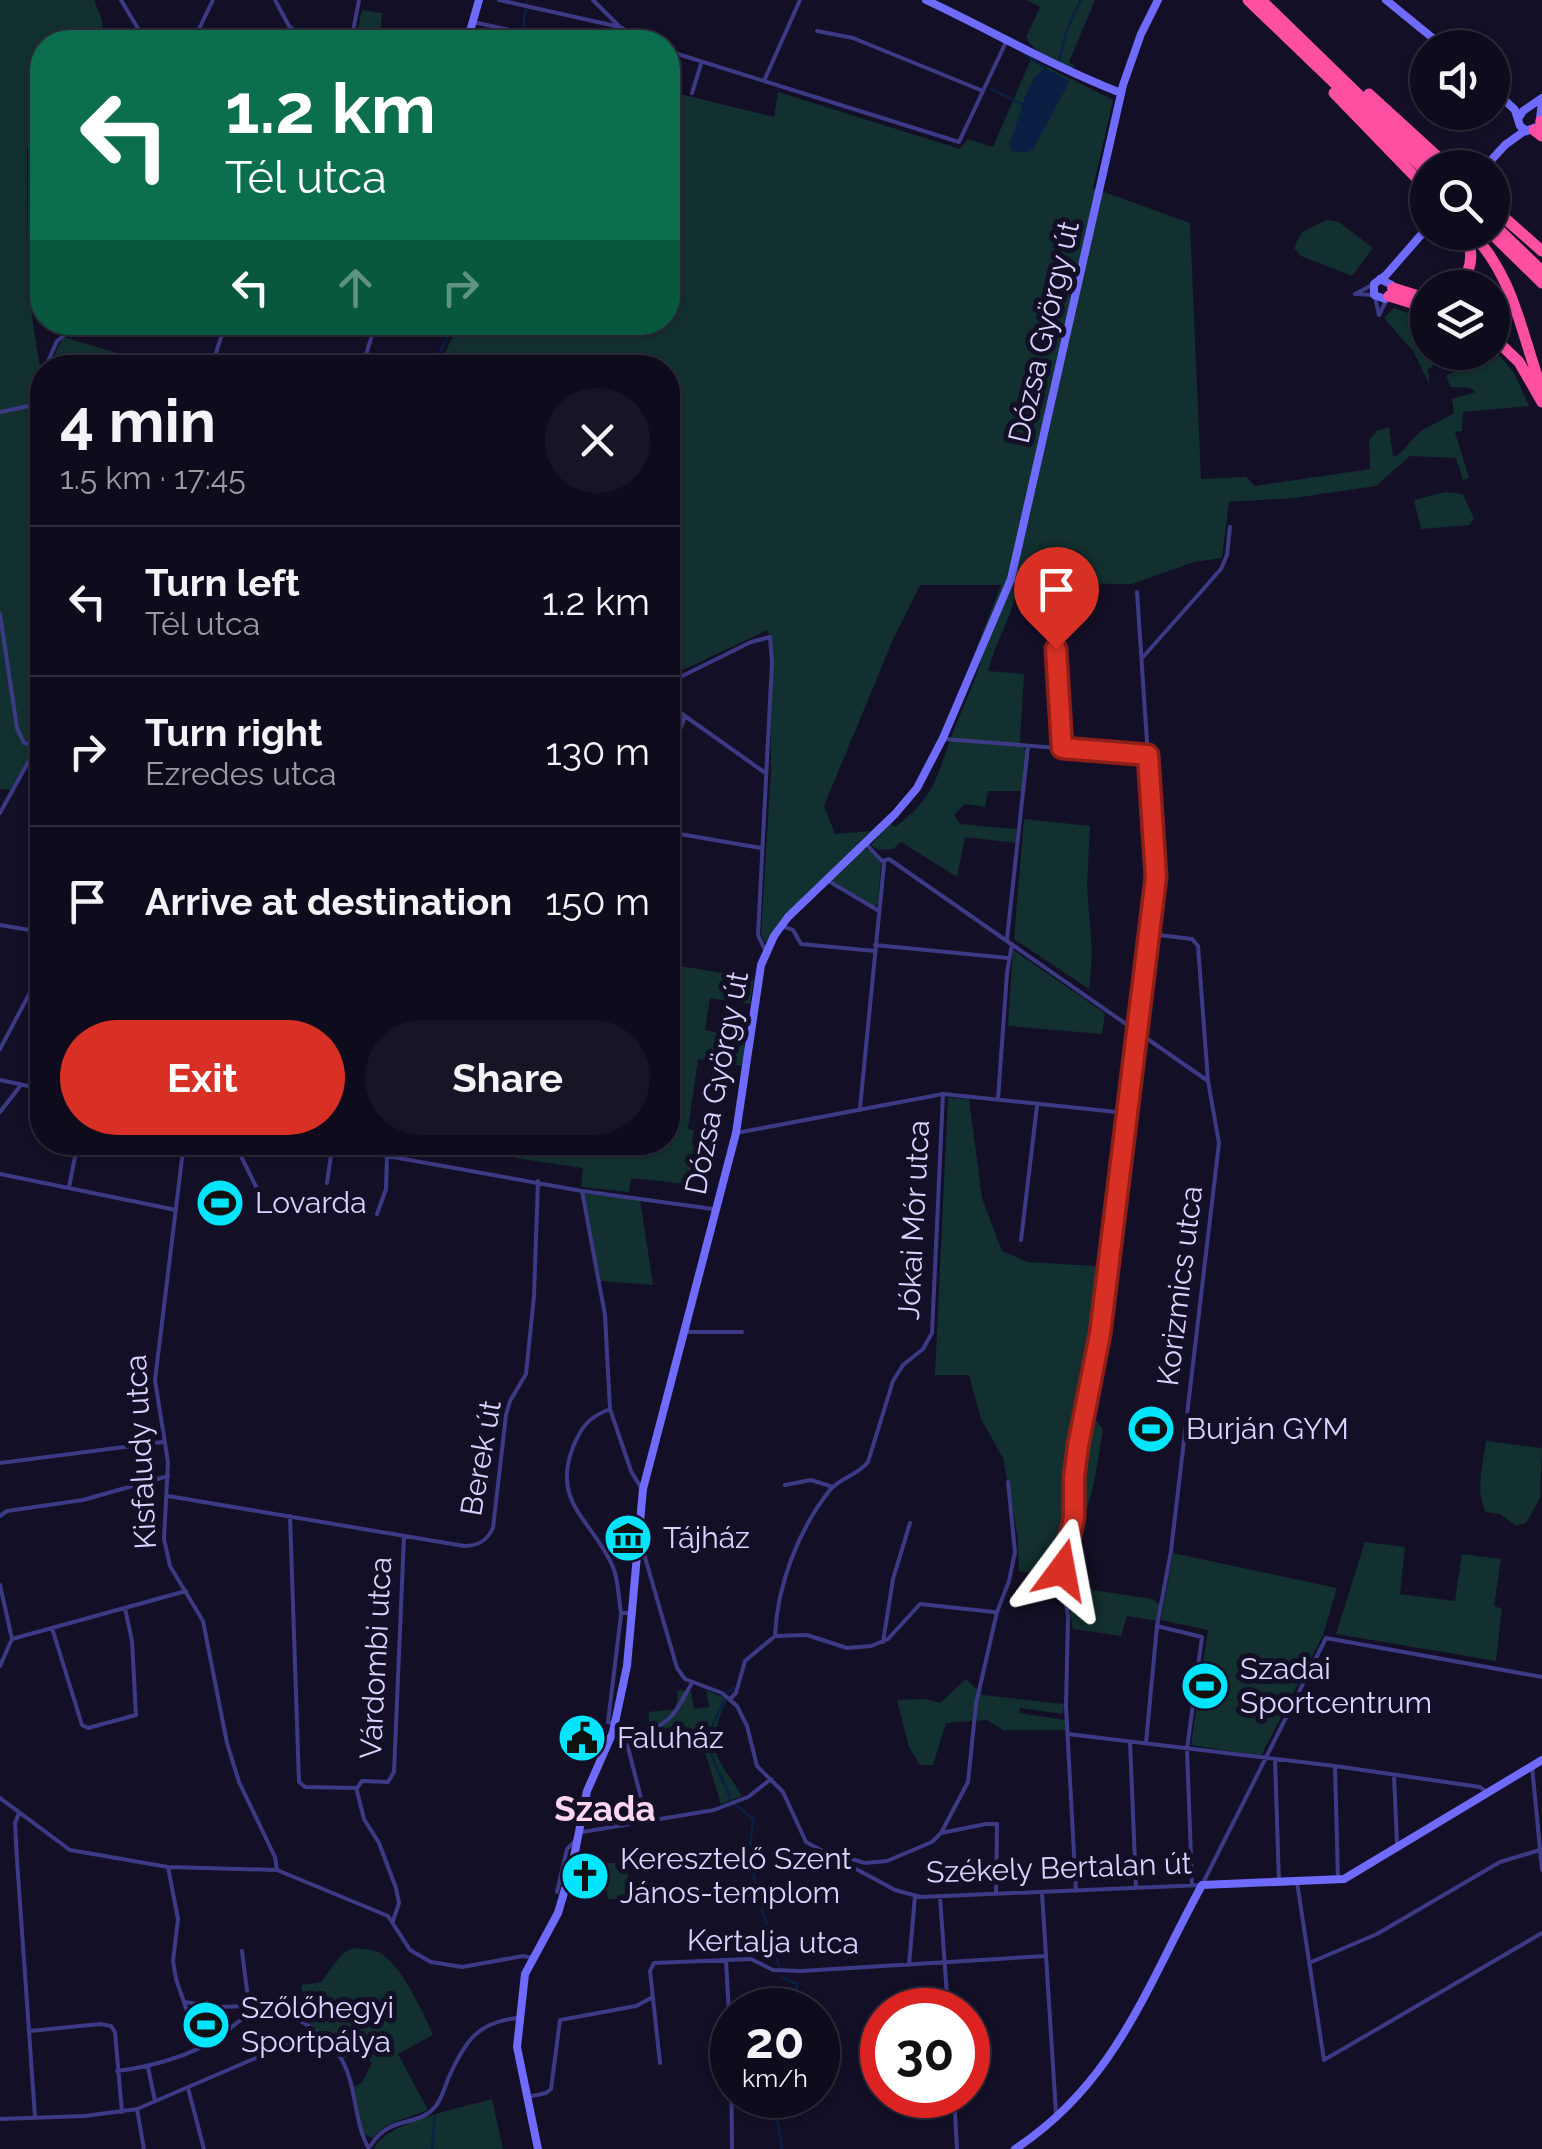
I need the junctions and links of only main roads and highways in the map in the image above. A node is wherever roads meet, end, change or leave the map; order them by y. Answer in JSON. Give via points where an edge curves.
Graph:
{"nodes":[{"id":1,"x":479,"y":0,"type":"edge"},
{"id":2,"x":926,"y":0,"type":"edge"},
{"id":3,"x":1158,"y":0,"type":"edge"},
{"id":4,"x":1248,"y":0,"type":"edge"},
{"id":5,"x":1261,"y":0,"type":"edge"},
{"id":6,"x":1386,"y":0,"type":"edge"},
{"id":7,"x":1264,"y":16,"type":"junction"},
{"id":8,"x":1278,"y":17,"type":"junction"},
{"id":9,"x":471,"y":30,"type":"edge"},
{"id":10,"x":1423,"y":30,"type":"edge"},
{"id":11,"x":1121,"y":93,"type":"junction"},
{"id":12,"x":1542,"y":100,"type":"edge"},
{"id":13,"x":1527,"y":109,"type":"junction"},
{"id":14,"x":1533,"y":125,"type":"edge"},
{"id":15,"x":1415,"y":150,"type":"edge"},
{"id":16,"x":1430,"y":150,"type":"edge"},
{"id":17,"x":1500,"y":150,"type":"edge"},
{"id":18,"x":1410,"y":156,"type":"edge"},
{"id":19,"x":1410,"y":171,"type":"edge"},
{"id":20,"x":1510,"y":221,"type":"edge"},
{"id":21,"x":1510,"y":223,"type":"edge"},
{"id":22,"x":1542,"y":235,"type":"edge"},
{"id":23,"x":1510,"y":241,"type":"edge"},
{"id":24,"x":1410,"y":247,"type":"edge"},
{"id":25,"x":1484,"y":250,"type":"edge"},
{"id":26,"x":1508,"y":250,"type":"edge"},
{"id":27,"x":1542,"y":251,"type":"edge"},
{"id":28,"x":1405,"y":253,"type":"junction"},
{"id":29,"x":1542,"y":271,"type":"edge"},
{"id":30,"x":1377,"y":281,"type":"junction"},
{"id":31,"x":1542,"y":283,"type":"edge"},
{"id":32,"x":1390,"y":292,"type":"junction"},
{"id":33,"x":1410,"y":296,"type":"edge"},
{"id":34,"x":1410,"y":300,"type":"edge"},
{"id":35,"x":1510,"y":353,"type":"edge"},
{"id":36,"x":1542,"y":390,"type":"edge"},
{"id":37,"x":1542,"y":402,"type":"edge"},
{"id":38,"x":1542,"y":1760,"type":"edge"},
{"id":39,"x":538,"y":2149,"type":"edge"},
{"id":40,"x":1015,"y":2149,"type":"edge"}],
"edges":[{"from":1,"to":9,"type":"main road"},
{"from":2,"to":11,"type":"main road"},
{"from":3,"to":11,"type":"main road","name":"Dózsa György út"},
{"from":4,"to":7,"type":"highway"},
{"from":5,"to":8,"type":"highway"},
{"from":6,"to":10,"type":"main road"},
{"from":7,"to":18,"type":"highway"},
{"from":7,"to":19,"type":"highway"},
{"from":8,"to":15,"type":"highway"},
{"from":8,"to":16,"type":"highway"},
{"from":11,"to":39,"type":"main road","name":"Dózsa György út","via":[[1011,578],[943,738],[908,800],[782,926],[756,986],[736,1133],[644,1489],[627,1666],[614,1728],[587,1791],[558,1913],[525,1974],[517,2047]]},
{"from":12,"to":13,"type":"main road"},
{"from":12,"to":14,"type":"main road"},
{"from":13,"to":14,"type":"main road"},
{"from":13,"to":14,"type":"main road"},
{"from":13,"to":14,"type":"main road","via":[[1492,88]]},
{"from":14,"to":17,"type":"main road"},
{"from":20,"to":22,"type":"highway"},
{"from":21,"to":27,"type":"highway"},
{"from":23,"to":29,"type":"highway"},
{"from":24,"to":28,"type":"main road"},
{"from":25,"to":36,"type":"highway","via":[[1511,290]]},
{"from":26,"to":31,"type":"highway"},
{"from":28,"to":30,"type":"main road"},
{"from":28,"to":32,"type":"main road"},
{"from":30,"to":32,"type":"main road"},
{"from":30,"to":32,"type":"main road","via":[[1375,296]]},
{"from":32,"to":33,"type":"highway"},
{"from":32,"to":34,"type":"highway"},
{"from":35,"to":37,"type":"highway"},
{"from":38,"to":40,"type":"main road","name":"Székely Bertalan út","via":[[1338,1880],[1200,1883],[1116,2049],[1089,2086]]}]}
